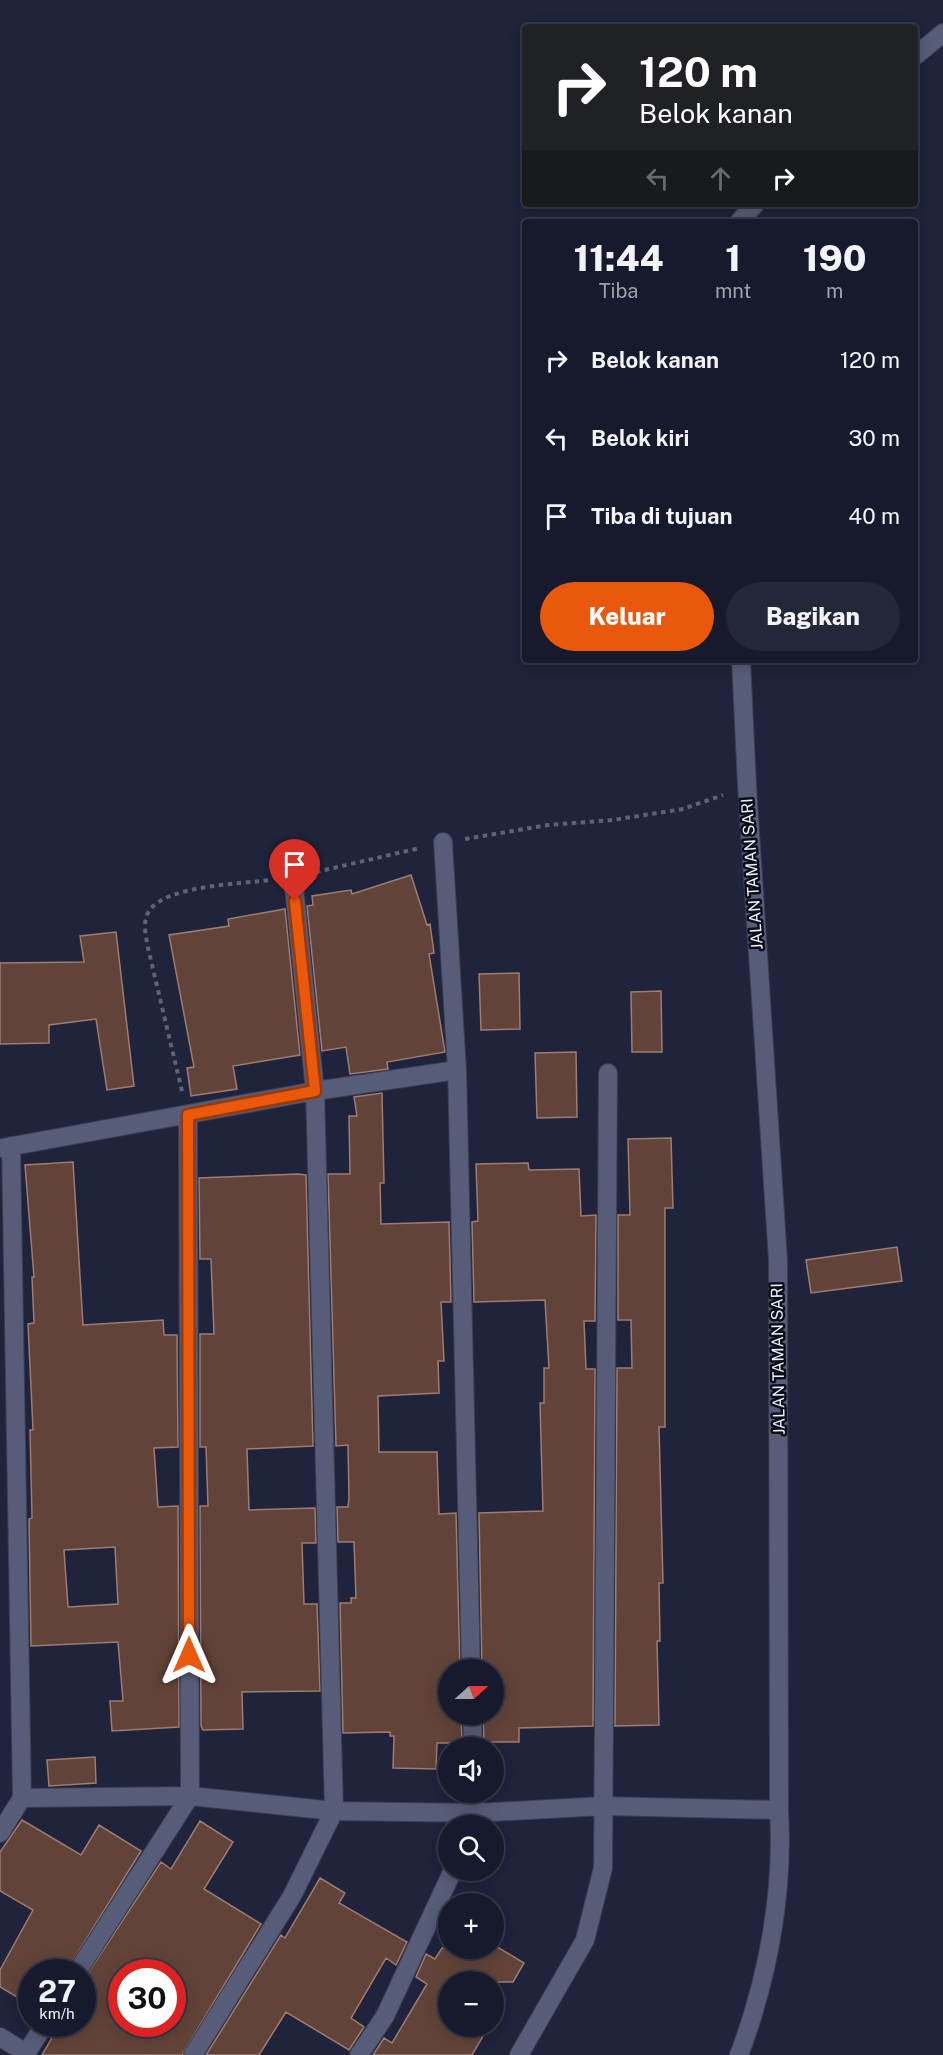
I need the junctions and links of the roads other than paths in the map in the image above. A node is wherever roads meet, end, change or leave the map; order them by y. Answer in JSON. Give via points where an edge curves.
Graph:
{"nodes":[{"id":1,"x":943,"y":33,"type":"edge"},
{"id":2,"x":918,"y":54,"type":"edge"},
{"id":3,"x":752,"y":207,"type":"edge"},
{"id":4,"x":742,"y":219,"type":"edge"},
{"id":5,"x":741,"y":663,"type":"edge"},
{"id":6,"x":443,"y":842,"type":"road end"},
{"id":7,"x":293,"y":877,"type":"road end"},
{"id":8,"x":457,"y":1070,"type":"junction"},
{"id":9,"x":608,"y":1073,"type":"dead end"},
{"id":10,"x":315,"y":1091,"type":"junction"},
{"id":11,"x":188,"y":1115,"type":"junction"},
{"id":12,"x":6,"y":1147,"type":"edge"},
{"id":13,"x":471,"y":1659,"type":"edge"},
{"id":14,"x":190,"y":1796,"type":"junction"},
{"id":15,"x":22,"y":1798,"type":"junction"},
{"id":16,"x":603,"y":1806,"type":"junction"},
{"id":17,"x":779,"y":1810,"type":"junction"},
{"id":18,"x":333,"y":1811,"type":"junction"},
{"id":19,"x":504,"y":1817,"type":"edge"},
{"id":20,"x":438,"y":1818,"type":"edge"},
{"id":21,"x":0,"y":1833,"type":"edge"},
{"id":22,"x":448,"y":1881,"type":"edge"},
{"id":23,"x":85,"y":1959,"type":"edge"},
{"id":24,"x":0,"y":2037,"type":"edge"},
{"id":25,"x":37,"y":2037,"type":"edge"},
{"id":26,"x":26,"y":2054,"type":"edge"},
{"id":27,"x":193,"y":2055,"type":"edge"},
{"id":28,"x":359,"y":2055,"type":"edge"},
{"id":29,"x":519,"y":2055,"type":"edge"},
{"id":30,"x":739,"y":2055,"type":"edge"}],
"edges":[{"from":1,"to":2,"type":"street"},
{"from":3,"to":4,"type":"street"},
{"from":5,"to":17,"type":"street","name":"JALAN TAMAN SARI","via":[[778,1260]]},
{"from":6,"to":8,"type":"street"},
{"from":7,"to":10,"type":"street"},
{"from":8,"to":10,"type":"street"},
{"from":8,"to":13,"type":"street"},
{"from":9,"to":16,"type":"street"},
{"from":10,"to":11,"type":"street"},
{"from":10,"to":18,"type":"street"},
{"from":11,"to":12,"type":"street"},
{"from":11,"to":14,"type":"street"},
{"from":12,"to":15,"type":"street"},
{"from":14,"to":15,"type":"street"},
{"from":14,"to":18,"type":"street"},
{"from":14,"to":23,"type":"street"},
{"from":15,"to":21,"type":"street"},
{"from":16,"to":17,"type":"street"},
{"from":16,"to":19,"type":"street"},
{"from":16,"to":29,"type":"street","via":[[603,1868],[585,1940]]},
{"from":17,"to":30,"type":"street","name":"JALAN TAMAN SARI","via":[[782,1857],[777,1904],[765,1966]]},
{"from":18,"to":20,"type":"street"},
{"from":18,"to":27,"type":"street","via":[[292,1896]]},
{"from":22,"to":28,"type":"street","via":[[385,2016]]},
{"from":24,"to":26,"type":"street"},
{"from":25,"to":26,"type":"street"}]}
